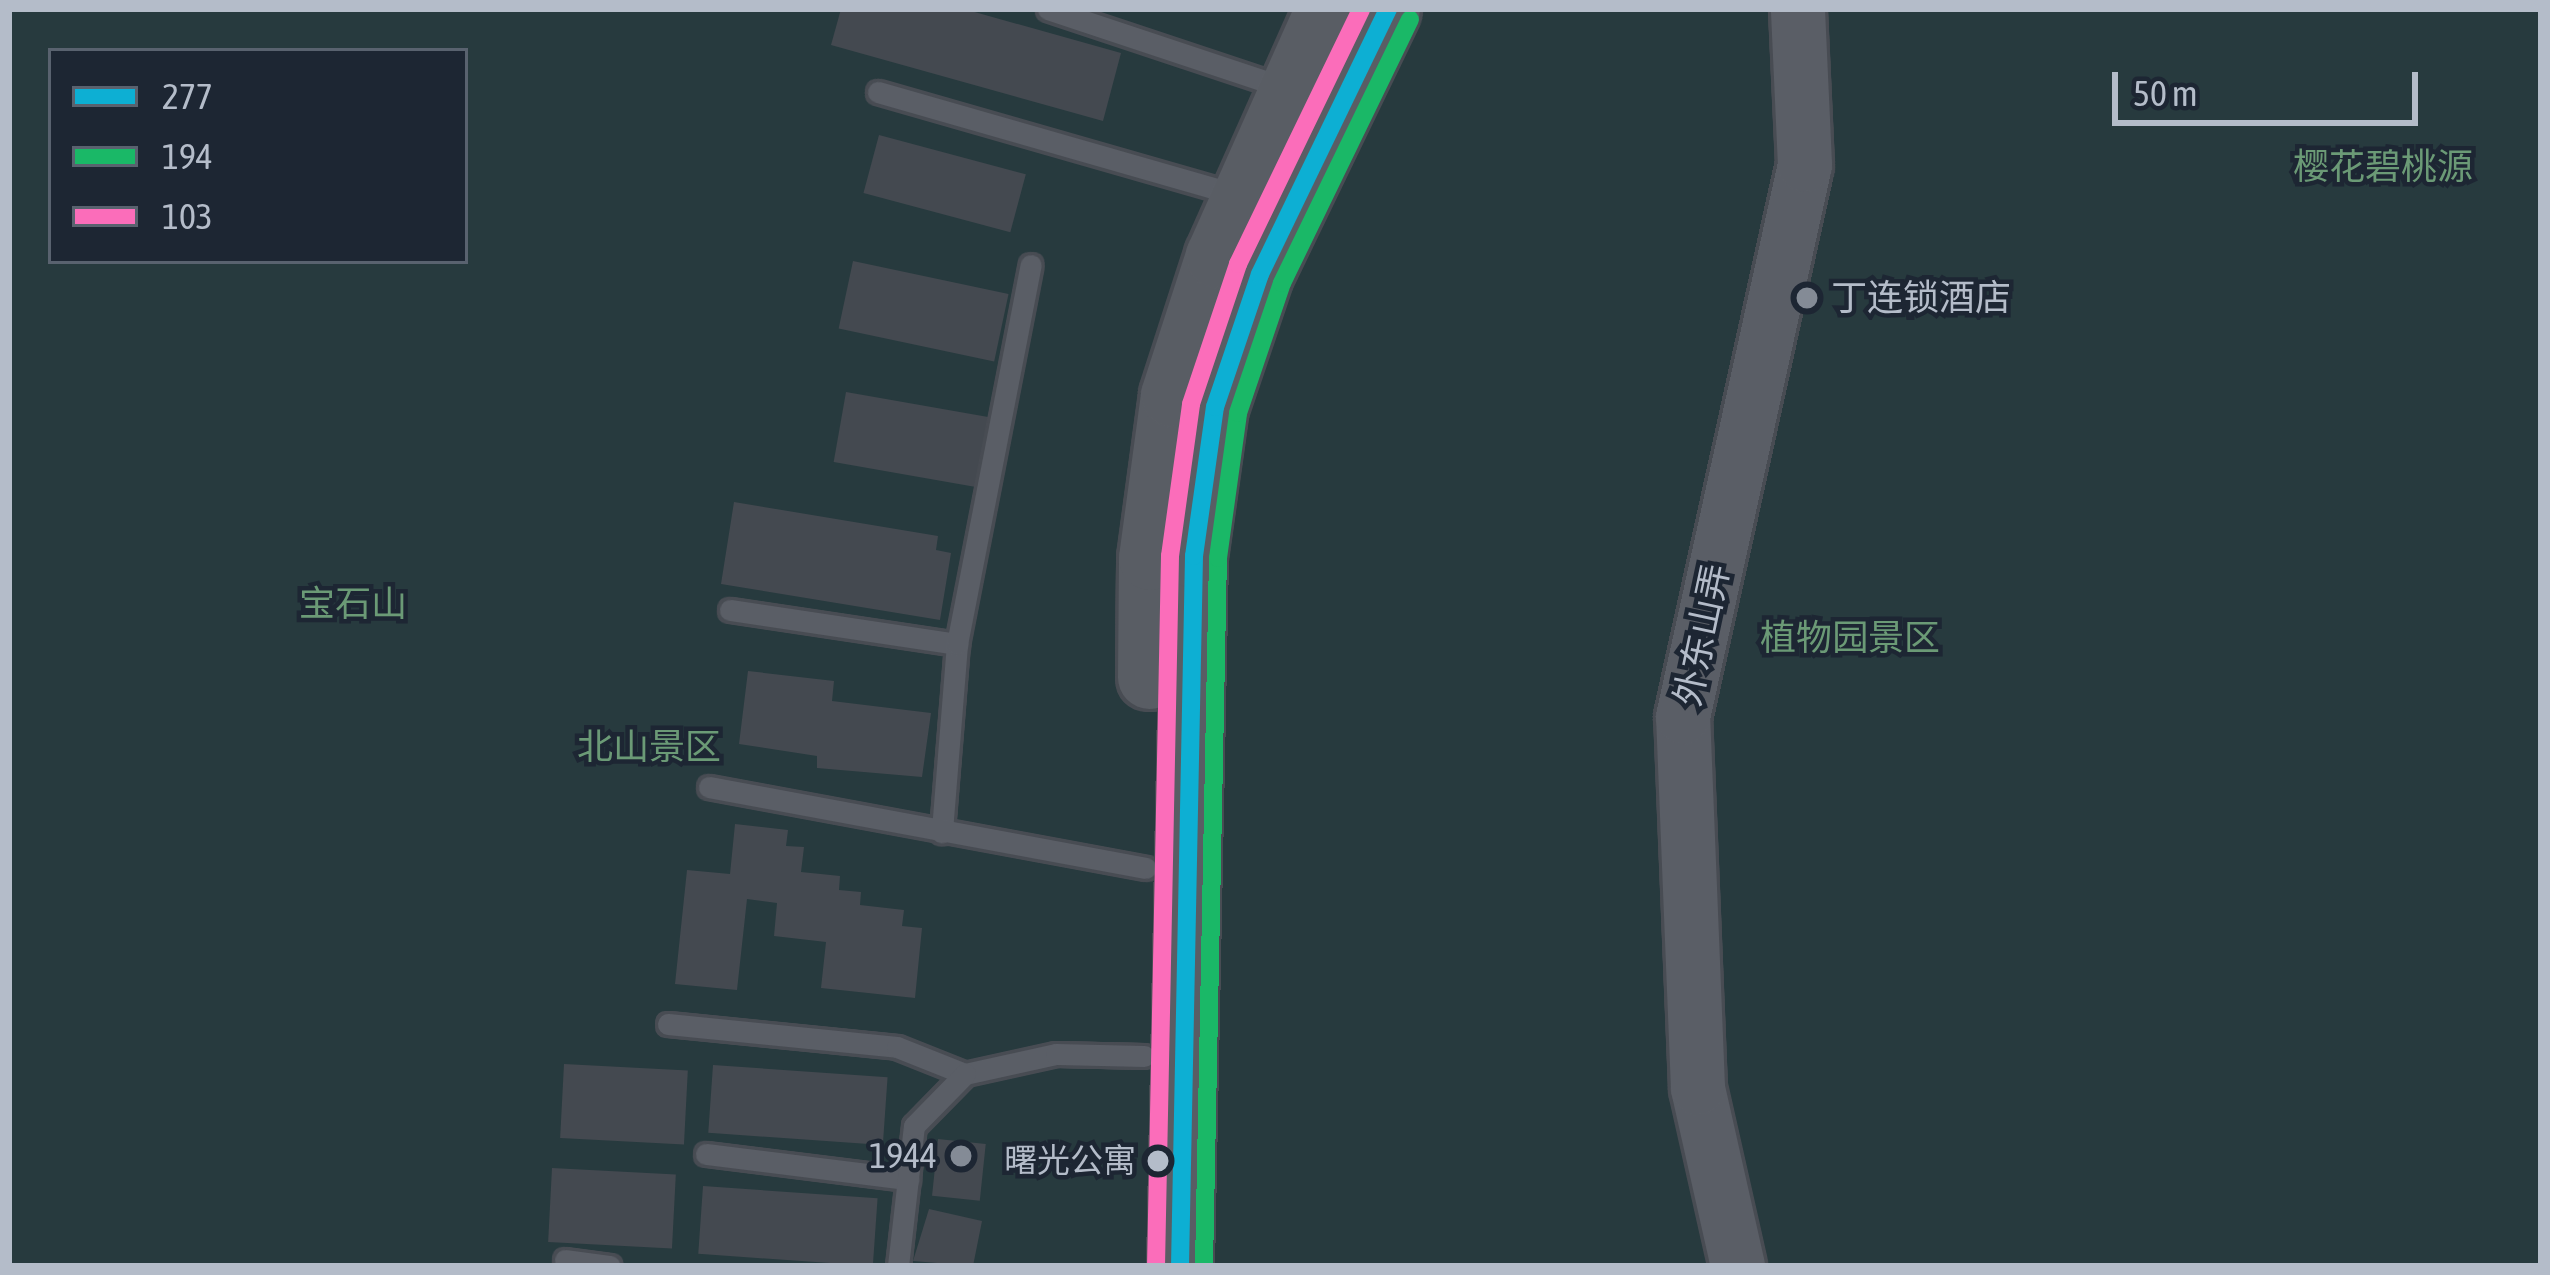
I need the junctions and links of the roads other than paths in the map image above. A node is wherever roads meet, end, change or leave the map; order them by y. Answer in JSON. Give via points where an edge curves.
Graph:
{"nodes":[{"id":1,"x":1048,"y":9,"type":"edge"},
{"id":2,"x":1327,"y":9,"type":"edge"},
{"id":3,"x":1388,"y":9,"type":"edge"},
{"id":4,"x":1798,"y":9,"type":"edge"},
{"id":5,"x":1291,"y":90,"type":"junction"},
{"id":6,"x":878,"y":92,"type":"dead end"},
{"id":7,"x":1244,"y":197,"type":"junction"},
{"id":8,"x":1031,"y":265,"type":"dead end"},
{"id":9,"x":730,"y":610,"type":"dead end"},
{"id":10,"x":957,"y":644,"type":"junction"},
{"id":11,"x":709,"y":787,"type":"dead end"},
{"id":12,"x":942,"y":832,"type":"junction"},
{"id":13,"x":1147,"y":868,"type":"junction"},
{"id":14,"x":668,"y":1024,"type":"dead end"},
{"id":15,"x":1144,"y":1056,"type":"junction"},
{"id":16,"x":965,"y":1074,"type":"junction"},
{"id":17,"x":706,"y":1154,"type":"dead end"},
{"id":18,"x":908,"y":1179,"type":"junction"},
{"id":19,"x":565,"y":1260,"type":"dead end"},
{"id":20,"x":610,"y":1266,"type":"edge"},
{"id":21,"x":898,"y":1266,"type":"edge"},
{"id":22,"x":1141,"y":1266,"type":"edge"},
{"id":23,"x":1180,"y":1266,"type":"edge"},
{"id":24,"x":1738,"y":1266,"type":"edge"}],
"edges":[{"from":1,"to":5,"type":"lane"},
{"from":2,"to":5,"type":"main road"},
{"from":3,"to":23,"type":"main road","via":[[1260,274],[1215,407],[1194,556]]},
{"from":4,"to":24,"type":"street","name":"外东山弄","via":[[1805,166],[1684,718],[1698,1088]]},
{"from":5,"to":7,"type":"main road"},
{"from":6,"to":7,"type":"lane"},
{"from":7,"to":13,"type":"main road","via":[[1172,395],[1150,558]]},
{"from":8,"to":10,"type":"lane"},
{"from":9,"to":10,"type":"lane"},
{"from":10,"to":12,"type":"lane"},
{"from":11,"to":12,"type":"lane"},
{"from":12,"to":13,"type":"lane"},
{"from":13,"to":15,"type":"main road"},
{"from":14,"to":16,"type":"lane","via":[[898,1047]]},
{"from":15,"to":16,"type":"lane","via":[[1056,1054]]},
{"from":15,"to":22,"type":"main road"},
{"from":16,"to":18,"type":"lane","via":[[914,1126]]},
{"from":17,"to":18,"type":"lane"},
{"from":18,"to":21,"type":"lane"},
{"from":19,"to":20,"type":"lane"}]}
